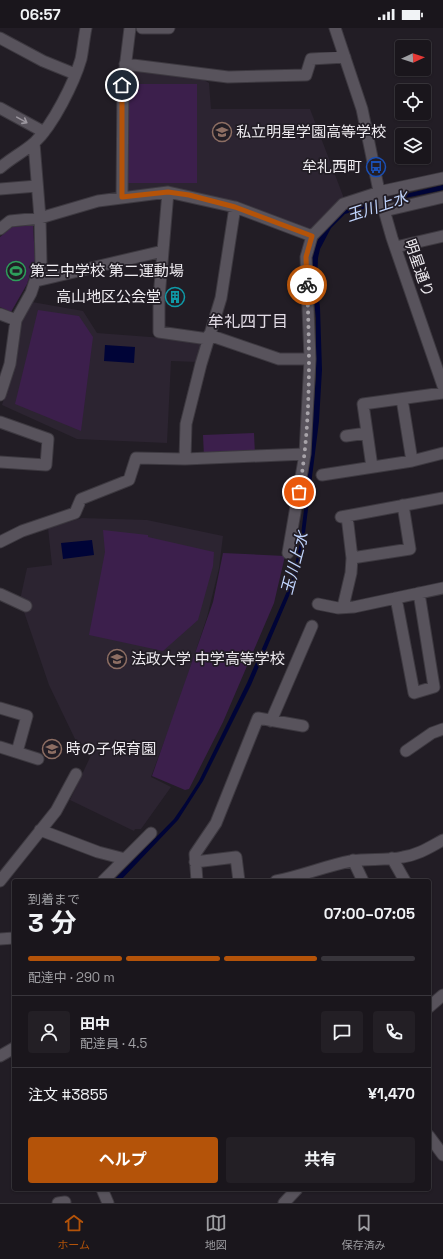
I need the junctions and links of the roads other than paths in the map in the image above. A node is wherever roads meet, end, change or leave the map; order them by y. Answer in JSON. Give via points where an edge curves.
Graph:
{"nodes":[{"id":1,"x":86,"y":28,"type":"edge"},
{"id":2,"x":130,"y":28,"type":"edge"},
{"id":3,"x":142,"y":28,"type":"edge"},
{"id":4,"x":169,"y":28,"type":"edge"},
{"id":5,"x":335,"y":28,"type":"edge"},
{"id":6,"x":0,"y":38,"type":"edge"},
{"id":7,"x":345,"y":58,"type":"junction"},
{"id":8,"x":125,"y":64,"type":"junction"},
{"id":9,"x":75,"y":74,"type":"junction"},
{"id":10,"x":0,"y":108,"type":"edge"},
{"id":11,"x":44,"y":132,"type":"junction"},
{"id":12,"x":34,"y":144,"type":"junction"},
{"id":13,"x":0,"y":168,"type":"edge"},
{"id":14,"x":443,"y":178,"type":"edge"},
{"id":15,"x":37,"y":186,"type":"junction"},
{"id":16,"x":0,"y":189,"type":"edge"},
{"id":17,"x":168,"y":192,"type":"junction"},
{"id":18,"x":122,"y":197,"type":"junction"},
{"id":19,"x":443,"y":197,"type":"edge"},
{"id":20,"x":381,"y":202,"type":"junction"},
{"id":21,"x":235,"y":207,"type":"junction"},
{"id":22,"x":40,"y":218,"type":"junction"},
{"id":23,"x":0,"y":229,"type":"edge"},
{"id":24,"x":312,"y":236,"type":"junction"},
{"id":25,"x":443,"y":236,"type":"edge"},
{"id":26,"x":396,"y":247,"type":"junction"},
{"id":27,"x":163,"y":251,"type":"junction"},
{"id":28,"x":36,"y":281,"type":"junction"},
{"id":29,"x":0,"y":314,"type":"edge"},
{"id":30,"x":16,"y":320,"type":"junction"},
{"id":31,"x":209,"y":337,"type":"junction"},
{"id":32,"x":310,"y":358,"type":"junction"},
{"id":33,"x":443,"y":386,"type":"edge"},
{"id":34,"x":443,"y":393,"type":"edge"},
{"id":35,"x":0,"y":395,"type":"edge"},
{"id":36,"x":402,"y":399,"type":"junction"},
{"id":37,"x":0,"y":422,"type":"edge"},
{"id":38,"x":366,"y":433,"type":"junction"},
{"id":39,"x":346,"y":436,"type":"dead end"},
{"id":40,"x":443,"y":453,"type":"edge"},
{"id":41,"x":305,"y":454,"type":"junction"},
{"id":42,"x":185,"y":459,"type":"junction"},
{"id":43,"x":412,"y":461,"type":"junction"},
{"id":44,"x":0,"y":462,"type":"edge"},
{"id":45,"x":372,"y":467,"type":"junction"},
{"id":46,"x":322,"y":475,"type":"dead end"},
{"id":47,"x":443,"y":498,"type":"edge"},
{"id":48,"x":403,"y":505,"type":"junction"},
{"id":49,"x":0,"y":542,"type":"edge"},
{"id":50,"x":288,"y":553,"type":"dead end"},
{"id":51,"x":352,"y":558,"type":"junction"},
{"id":52,"x":443,"y":588,"type":"edge"},
{"id":53,"x":418,"y":593,"type":"junction"},
{"id":54,"x":0,"y":594,"type":"edge"},
{"id":55,"x":396,"y":598,"type":"junction"},
{"id":56,"x":318,"y":604,"type":"dead end"},
{"id":57,"x":26,"y":606,"type":"dead end"},
{"id":58,"x":343,"y":607,"type":"junction"},
{"id":59,"x":312,"y":626,"type":"dead end"},
{"id":60,"x":0,"y":708,"type":"edge"},
{"id":61,"x":271,"y":721,"type":"junction"},
{"id":62,"x":303,"y":726,"type":"dead end"},
{"id":63,"x":443,"y":729,"type":"edge"},
{"id":64,"x":0,"y":747,"type":"edge"},
{"id":65,"x":406,"y":750,"type":"dead end"},
{"id":66,"x":17,"y":752,"type":"junction"},
{"id":67,"x":38,"y":759,"type":"dead end"},
{"id":68,"x":76,"y":774,"type":"dead end"},
{"id":69,"x":40,"y":830,"type":"junction"},
{"id":70,"x":151,"y":833,"type":"dead end"},
{"id":71,"x":443,"y":840,"type":"edge"},
{"id":72,"x":392,"y":858,"type":"junction"},
{"id":73,"x":125,"y":859,"type":"junction"},
{"id":74,"x":353,"y":860,"type":"junction"},
{"id":75,"x":195,"y":862,"type":"junction"},
{"id":76,"x":306,"y":878,"type":"edge"},
{"id":77,"x":104,"y":879,"type":"edge"},
{"id":78,"x":197,"y":879,"type":"edge"},
{"id":79,"x":239,"y":879,"type":"edge"},
{"id":80,"x":296,"y":879,"type":"edge"},
{"id":81,"x":362,"y":879,"type":"edge"},
{"id":82,"x":404,"y":879,"type":"edge"},
{"id":83,"x":0,"y":881,"type":"edge"},
{"id":84,"x":12,"y":938,"type":"edge"},
{"id":85,"x":0,"y":939,"type":"edge"},
{"id":86,"x":443,"y":995,"type":"edge"},
{"id":87,"x":431,"y":1005,"type":"edge"},
{"id":88,"x":12,"y":1049,"type":"edge"},
{"id":89,"x":0,"y":1056,"type":"edge"},
{"id":90,"x":431,"y":1139,"type":"edge"},
{"id":91,"x":443,"y":1155,"type":"edge"},
{"id":92,"x":103,"y":1191,"type":"edge"},
{"id":93,"x":295,"y":1191,"type":"edge"},
{"id":94,"x":108,"y":1203,"type":"edge"},
{"id":95,"x":284,"y":1203,"type":"edge"}],
"edges":[{"from":1,"to":9,"type":"street","via":[[81,58]]},
{"from":2,"to":8,"type":"street"},
{"from":3,"to":4,"type":"street"},
{"from":5,"to":7,"type":"street","name":"明星通り"},
{"from":6,"to":9,"type":"street","via":[[43,61]]},
{"from":7,"to":8,"type":"street","via":[[311,59],[306,75],[210,76]]},
{"from":7,"to":20,"type":"street","name":"明星通り","via":[[362,109]]},
{"from":8,"to":18,"type":"street","via":[[122,85]]},
{"from":9,"to":11,"type":"street"},
{"from":10,"to":11,"type":"street","one_way":true},
{"from":11,"to":12,"type":"street"},
{"from":12,"to":13,"type":"street"},
{"from":12,"to":15,"type":"street"},
{"from":14,"to":20,"type":"street"},
{"from":15,"to":16,"type":"street"},
{"from":15,"to":22,"type":"street"},
{"from":17,"to":18,"type":"street"},
{"from":17,"to":21,"type":"street"},
{"from":17,"to":27,"type":"street"},
{"from":18,"to":22,"type":"street","via":[[98,201]]},
{"from":19,"to":20,"type":"street"},
{"from":20,"to":24,"type":"street","via":[[343,204]]},
{"from":20,"to":26,"type":"street","name":"明星通り"},
{"from":21,"to":24,"type":"street"},
{"from":21,"to":31,"type":"street","via":[[221,298]]},
{"from":22,"to":23,"type":"street","via":[[10,221]]},
{"from":22,"to":28,"type":"street","via":[[41,263]]},
{"from":24,"to":32,"type":"street","via":[[306,257]]},
{"from":25,"to":26,"type":"street"},
{"from":26,"to":33,"type":"street","name":"明星通り"},
{"from":27,"to":28,"type":"street"},
{"from":27,"to":31,"type":"street","via":[[159,332]]},
{"from":28,"to":30,"type":"street"},
{"from":29,"to":30,"type":"street"},
{"from":30,"to":35,"type":"street","via":[[10,364]]},
{"from":31,"to":32,"type":"street","via":[[279,359]]},
{"from":31,"to":42,"type":"street","via":[[186,424]]},
{"from":32,"to":41,"type":"street"},
{"from":34,"to":36,"type":"street"},
{"from":36,"to":38,"type":"street","via":[[363,404]]},
{"from":36,"to":43,"type":"street"},
{"from":37,"to":44,"type":"street","via":[[48,440],[46,465]]},
{"from":38,"to":39,"type":"street"},
{"from":38,"to":45,"type":"street"},
{"from":40,"to":43,"type":"street"},
{"from":41,"to":42,"type":"street"},
{"from":41,"to":50,"type":"street"},
{"from":42,"to":49,"type":"street","via":[[136,458],[129,480],[81,499],[75,513]]},
{"from":43,"to":45,"type":"street"},
{"from":45,"to":46,"type":"street"},
{"from":47,"to":48,"type":"street"},
{"from":48,"to":51,"type":"street","via":[[344,516]]},
{"from":48,"to":51,"type":"street","via":[[410,549]]},
{"from":51,"to":58,"type":"street"},
{"from":52,"to":53,"type":"street"},
{"from":53,"to":55,"type":"street"},
{"from":53,"to":55,"type":"street","via":[[434,687],[414,693]]},
{"from":54,"to":57,"type":"street"},
{"from":55,"to":58,"type":"street"},
{"from":56,"to":58,"type":"street"},
{"from":59,"to":61,"type":"street"},
{"from":60,"to":66,"type":"street","via":[[27,716]]},
{"from":61,"to":62,"type":"street"},
{"from":61,"to":75,"type":"street","via":[[258,718],[216,822],[197,849]]},
{"from":63,"to":65,"type":"street"},
{"from":64,"to":66,"type":"street"},
{"from":66,"to":67,"type":"street"},
{"from":68,"to":69,"type":"street","via":[[62,802]]},
{"from":69,"to":73,"type":"street","via":[[98,852]]},
{"from":69,"to":83,"type":"street"},
{"from":70,"to":73,"type":"street"},
{"from":71,"to":72,"type":"street","via":[[419,853]]},
{"from":72,"to":74,"type":"street"},
{"from":72,"to":82,"type":"street"},
{"from":73,"to":77,"type":"street"},
{"from":74,"to":76,"type":"street"},
{"from":74,"to":81,"type":"street"},
{"from":75,"to":78,"type":"street"},
{"from":75,"to":79,"type":"street","via":[[236,857]]},
{"from":76,"to":80,"type":"street"},
{"from":84,"to":85,"type":"street"},
{"from":86,"to":87,"type":"street"},
{"from":88,"to":89,"type":"street"},
{"from":90,"to":91,"type":"street"},
{"from":92,"to":94,"type":"street"},
{"from":93,"to":95,"type":"street"}]}
